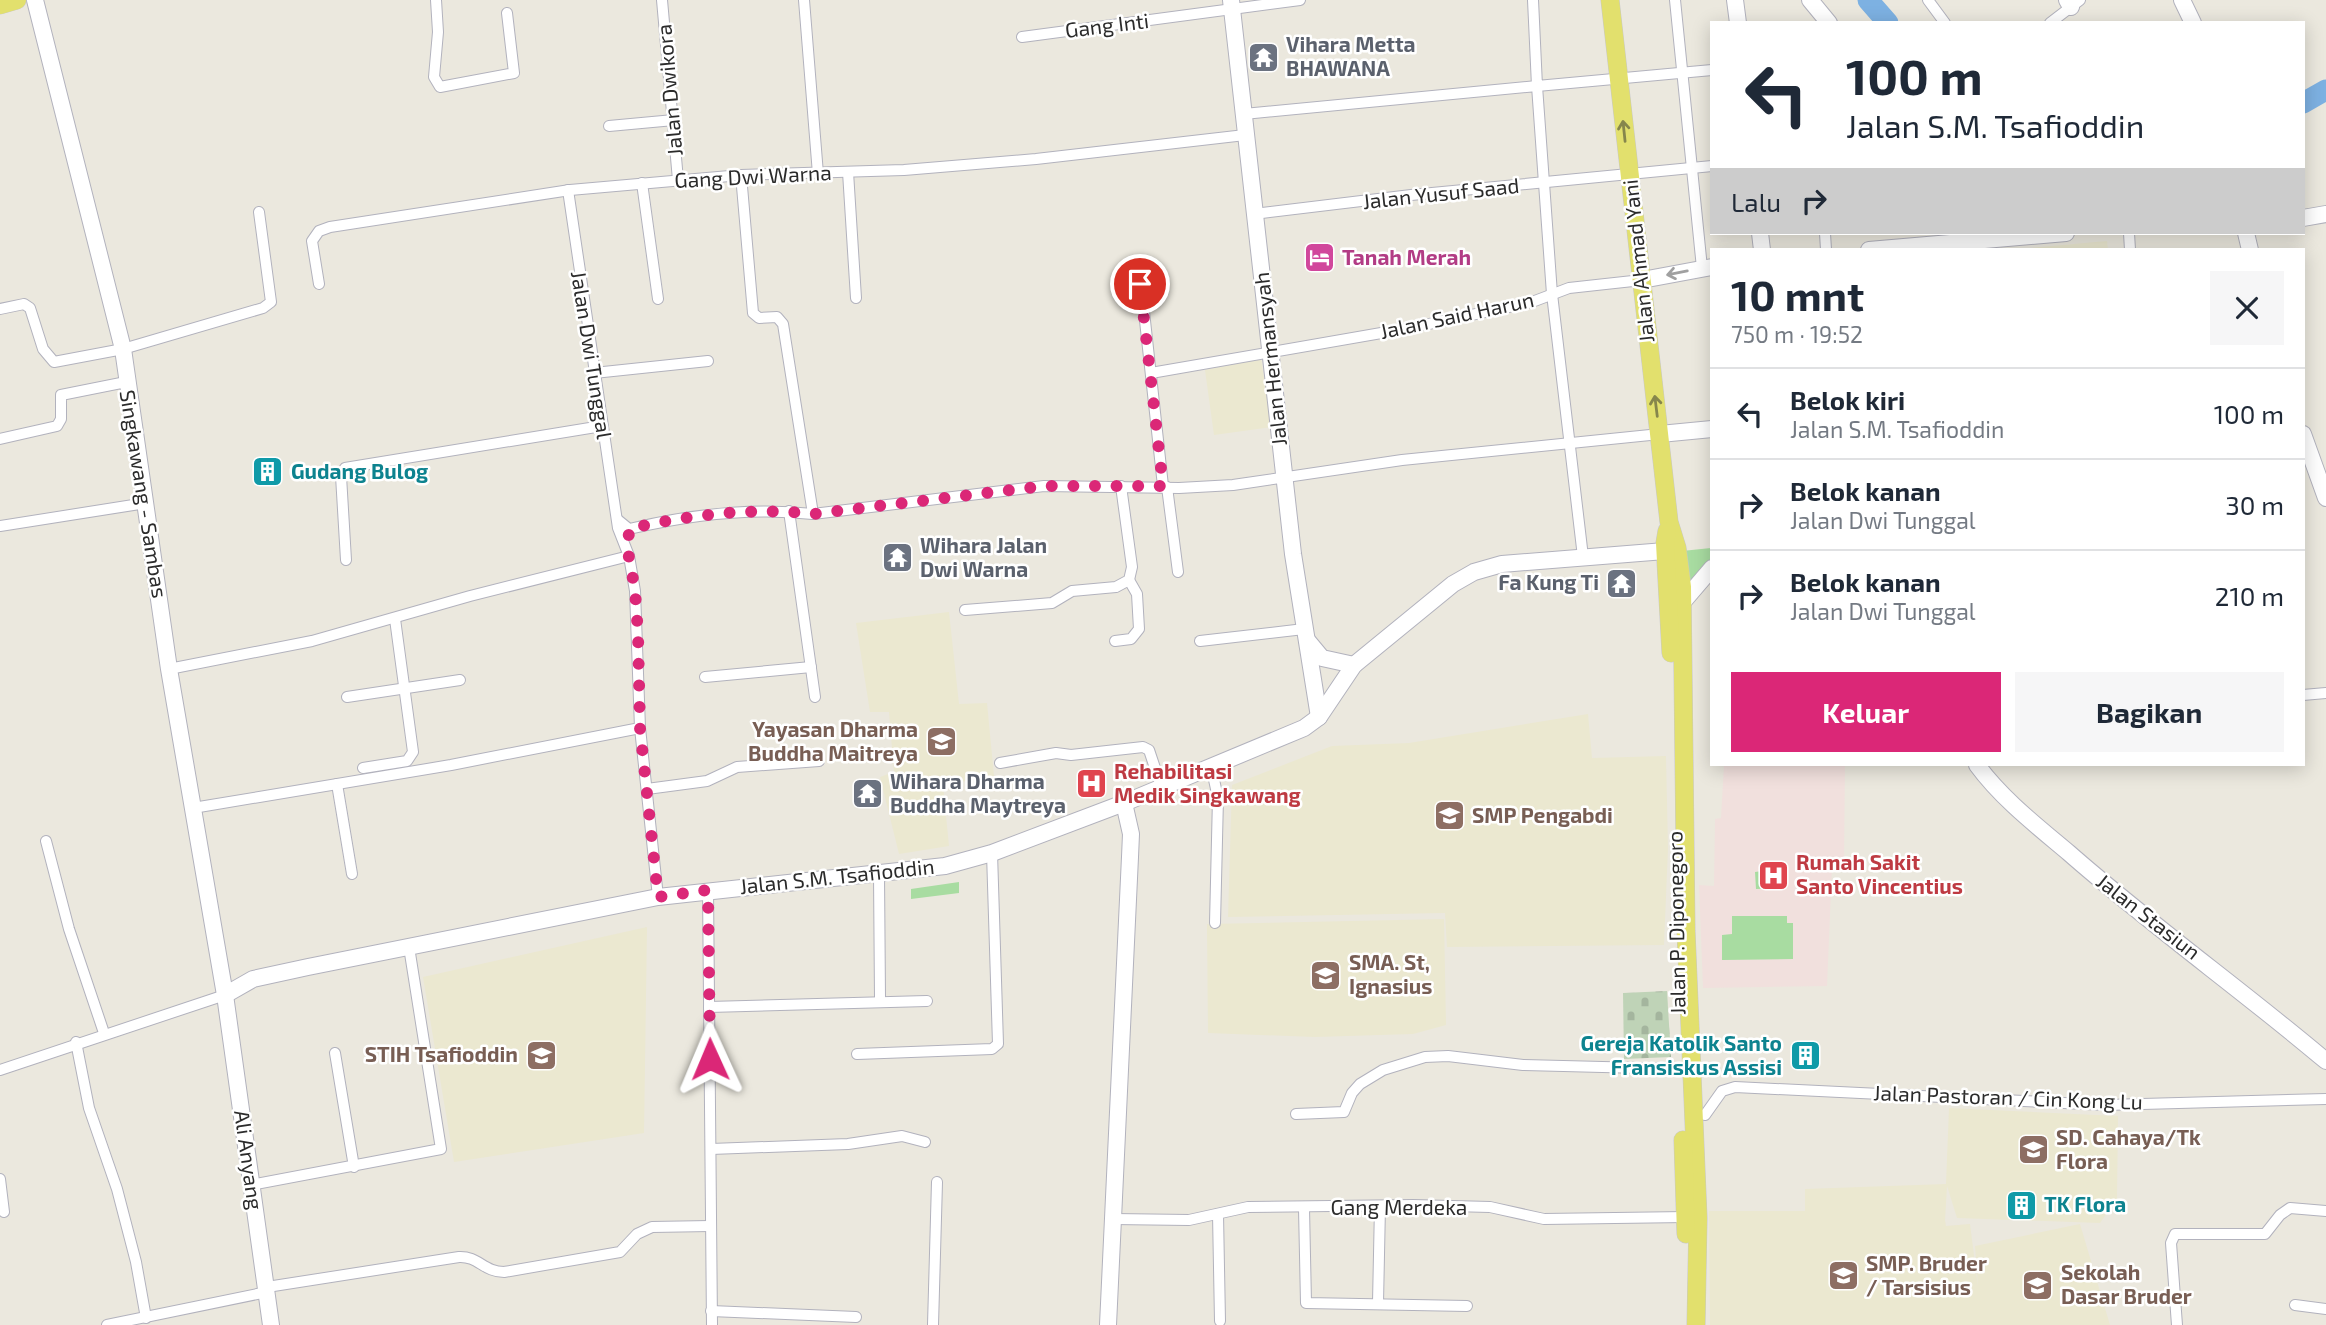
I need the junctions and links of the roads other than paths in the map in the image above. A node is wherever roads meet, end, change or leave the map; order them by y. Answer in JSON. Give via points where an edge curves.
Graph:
{"nodes":[{"id":1,"x":17,"y":0,"type":"edge"},
{"id":2,"x":35,"y":0,"type":"edge"},
{"id":3,"x":436,"y":0,"type":"edge"},
{"id":4,"x":662,"y":0,"type":"edge"},
{"id":5,"x":804,"y":0,"type":"edge"},
{"id":6,"x":1300,"y":0,"type":"edge"},
{"id":7,"x":1533,"y":0,"type":"edge"},
{"id":8,"x":1610,"y":0,"type":"edge"},
{"id":9,"x":1675,"y":0,"type":"edge"},
{"id":10,"x":1735,"y":0,"type":"edge"},
{"id":11,"x":1928,"y":0,"type":"edge"},
{"id":12,"x":2182,"y":0,"type":"edge"},
{"id":13,"x":1818,"y":2,"type":"edge"},
{"id":14,"x":2073,"y":2,"type":"edge"},
{"id":15,"x":0,"y":5,"type":"edge"},
{"id":16,"x":1232,"y":5,"type":"edge"},
{"id":17,"x":507,"y":13,"type":"dead end"},
{"id":18,"x":1738,"y":21,"type":"edge"},
{"id":19,"x":1828,"y":21,"type":"edge"},
{"id":20,"x":1944,"y":21,"type":"edge"},
{"id":21,"x":2052,"y":21,"type":"edge"},
{"id":22,"x":2195,"y":21,"type":"edge"},
{"id":23,"x":1022,"y":37,"type":"dead end"},
{"id":24,"x":1710,"y":70,"type":"edge"},
{"id":25,"x":1683,"y":73,"type":"junction"},
{"id":26,"x":1618,"y":78,"type":"junction"},
{"id":27,"x":1536,"y":86,"type":"junction"},
{"id":28,"x":1244,"y":114,"type":"junction"},
{"id":29,"x":674,"y":120,"type":"junction"},
{"id":30,"x":609,"y":126,"type":"dead end"},
{"id":31,"x":1245,"y":135,"type":"junction"},
{"id":32,"x":1710,"y":166,"type":"edge"},
{"id":33,"x":1692,"y":168,"type":"junction"},
{"id":34,"x":848,"y":172,"type":"junction"},
{"id":35,"x":818,"y":174,"type":"junction"},
{"id":36,"x":1629,"y":175,"type":"junction"},
{"id":37,"x":741,"y":176,"type":"junction"},
{"id":38,"x":678,"y":180,"type":"junction"},
{"id":39,"x":642,"y":183,"type":"junction"},
{"id":40,"x":1542,"y":183,"type":"junction"},
{"id":41,"x":568,"y":190,"type":"junction"},
{"id":42,"x":259,"y":212,"type":"dead end"},
{"id":43,"x":1254,"y":214,"type":"junction"},
{"id":44,"x":2326,"y":214,"type":"edge"},
{"id":45,"x":2305,"y":218,"type":"edge"},
{"id":46,"x":2033,"y":235,"type":"edge"},
{"id":47,"x":1887,"y":244,"type":"edge"},
{"id":48,"x":1707,"y":267,"type":"edge"},
{"id":49,"x":1642,"y":280,"type":"junction"},
{"id":50,"x":319,"y":284,"type":"dead end"},
{"id":51,"x":1140,"y":284,"type":"dead end"},
{"id":52,"x":1552,"y":294,"type":"junction"},
{"id":53,"x":856,"y":298,"type":"dead end"},
{"id":54,"x":658,"y":299,"type":"dead end"},
{"id":55,"x":0,"y":309,"type":"edge"},
{"id":56,"x":123,"y":349,"type":"junction"},
{"id":57,"x":1271,"y":350,"type":"junction"},
{"id":58,"x":708,"y":361,"type":"dead end"},
{"id":59,"x":594,"y":373,"type":"junction"},
{"id":60,"x":1151,"y":373,"type":"junction"},
{"id":61,"x":126,"y":382,"type":"junction"},
{"id":62,"x":602,"y":426,"type":"junction"},
{"id":63,"x":1710,"y":429,"type":"edge"},
{"id":64,"x":1660,"y":434,"type":"junction"},
{"id":65,"x":0,"y":439,"type":"edge"},
{"id":66,"x":2305,"y":439,"type":"edge"},
{"id":67,"x":1572,"y":444,"type":"junction"},
{"id":68,"x":2314,"y":459,"type":"edge"},
{"id":69,"x":1285,"y":479,"type":"junction"},
{"id":70,"x":1121,"y":486,"type":"junction"},
{"id":71,"x":1165,"y":486,"type":"junction"},
{"id":72,"x":2326,"y":498,"type":"edge"},
{"id":73,"x":146,"y":503,"type":"junction"},
{"id":74,"x":789,"y":511,"type":"junction"},
{"id":75,"x":813,"y":514,"type":"junction"},
{"id":76,"x":618,"y":520,"type":"junction"},
{"id":77,"x":1669,"y":522,"type":"junction"},
{"id":78,"x":0,"y":526,"type":"edge"},
{"id":79,"x":629,"y":529,"type":"junction"},
{"id":80,"x":1665,"y":551,"type":"junction"},
{"id":81,"x":628,"y":554,"type":"junction"},
{"id":82,"x":1583,"y":557,"type":"junction"},
{"id":83,"x":346,"y":560,"type":"dead end"},
{"id":84,"x":1710,"y":570,"type":"edge"},
{"id":85,"x":1178,"y":572,"type":"dead end"},
{"id":86,"x":1129,"y":580,"type":"junction"},
{"id":87,"x":1682,"y":603,"type":"junction"},
{"id":88,"x":964,"y":610,"type":"dead end"},
{"id":89,"x":395,"y":619,"type":"junction"},
{"id":90,"x":1304,"y":632,"type":"junction"},
{"id":91,"x":1115,"y":641,"type":"dead end"},
{"id":92,"x":1200,"y":641,"type":"dead end"},
{"id":93,"x":1354,"y":665,"type":"junction"},
{"id":94,"x":811,"y":667,"type":"junction"},
{"id":95,"x":169,"y":669,"type":"junction"},
{"id":96,"x":705,"y":677,"type":"dead end"},
{"id":97,"x":460,"y":680,"type":"dead end"},
{"id":98,"x":403,"y":687,"type":"junction"},
{"id":99,"x":2326,"y":693,"type":"edge"},
{"id":100,"x":2305,"y":695,"type":"edge"},
{"id":101,"x":347,"y":697,"type":"dead end"},
{"id":102,"x":815,"y":697,"type":"dead end"},
{"id":103,"x":1319,"y":717,"type":"junction"},
{"id":104,"x":640,"y":728,"type":"junction"},
{"id":105,"x":819,"y":761,"type":"dead end"},
{"id":106,"x":1000,"y":763,"type":"dead end"},
{"id":107,"x":1211,"y":766,"type":"junction"},
{"id":108,"x":1978,"y":766,"type":"edge"},
{"id":109,"x":363,"y":768,"type":"dead end"},
{"id":110,"x":337,"y":784,"type":"junction"},
{"id":111,"x":1161,"y":786,"type":"junction"},
{"id":112,"x":646,"y":789,"type":"junction"},
{"id":113,"x":1124,"y":803,"type":"junction"},
{"id":114,"x":192,"y":808,"type":"junction"},
{"id":115,"x":46,"y":841,"type":"dead end"},
{"id":116,"x":992,"y":853,"type":"junction"},
{"id":117,"x":352,"y":874,"type":"dead end"},
{"id":118,"x":879,"y":875,"type":"junction"},
{"id":119,"x":708,"y":890,"type":"junction"},
{"id":120,"x":658,"y":897,"type":"junction"},
{"id":121,"x":1215,"y":923,"type":"dead end"},
{"id":122,"x":409,"y":947,"type":"junction"},
{"id":123,"x":225,"y":995,"type":"junction"},
{"id":124,"x":880,"y":998,"type":"dead end"},
{"id":125,"x":926,"y":1001,"type":"dead end"},
{"id":126,"x":709,"y":1007,"type":"junction"},
{"id":127,"x":104,"y":1033,"type":"junction"},
{"id":128,"x":76,"y":1042,"type":"junction"},
{"id":129,"x":335,"y":1053,"type":"dead end"},
{"id":130,"x":857,"y":1054,"type":"dead end"},
{"id":131,"x":2326,"y":1061,"type":"edge"},
{"id":132,"x":0,"y":1069,"type":"edge"},
{"id":133,"x":1681,"y":1069,"type":"junction"},
{"id":134,"x":2326,"y":1099,"type":"edge"},
{"id":135,"x":1296,"y":1114,"type":"dead end"},
{"id":136,"x":1705,"y":1115,"type":"dead end"},
{"id":137,"x":925,"y":1142,"type":"dead end"},
{"id":138,"x":711,"y":1149,"type":"junction"},
{"id":139,"x":354,"y":1167,"type":"junction"},
{"id":140,"x":0,"y":1179,"type":"edge"},
{"id":141,"x":937,"y":1182,"type":"dead end"},
{"id":142,"x":1691,"y":1183,"type":"junction"},
{"id":143,"x":251,"y":1185,"type":"junction"},
{"id":144,"x":1380,"y":1206,"type":"junction"},
{"id":145,"x":1304,"y":1208,"type":"junction"},
{"id":146,"x":4,"y":1212,"type":"dead end"},
{"id":147,"x":2326,"y":1212,"type":"edge"},
{"id":148,"x":1218,"y":1214,"type":"junction"},
{"id":149,"x":1686,"y":1217,"type":"junction"},
{"id":150,"x":1113,"y":1219,"type":"junction"},
{"id":151,"x":710,"y":1226,"type":"junction"},
{"id":152,"x":267,"y":1289,"type":"junction"},
{"id":153,"x":1378,"y":1303,"type":"junction"},
{"id":154,"x":2295,"y":1305,"type":"dead end"},
{"id":155,"x":1467,"y":1306,"type":"dead end"},
{"id":156,"x":2326,"y":1309,"type":"edge"},
{"id":157,"x":712,"y":1311,"type":"junction"},
{"id":158,"x":856,"y":1317,"type":"dead end"},
{"id":159,"x":146,"y":1318,"type":"junction"},
{"id":160,"x":1220,"y":1321,"type":"dead end"},
{"id":161,"x":107,"y":1325,"type":"edge"},
{"id":162,"x":271,"y":1325,"type":"edge"},
{"id":163,"x":712,"y":1325,"type":"edge"},
{"id":164,"x":933,"y":1325,"type":"edge"},
{"id":165,"x":1108,"y":1325,"type":"edge"},
{"id":166,"x":1688,"y":1325,"type":"edge"},
{"id":167,"x":1696,"y":1325,"type":"edge"},
{"id":168,"x":2177,"y":1325,"type":"edge"}],
"edges":[{"from":1,"to":15,"type":"main road"},
{"from":2,"to":56,"type":"street","name":"Singkawang - Sambas"},
{"from":3,"to":17,"type":"street","via":[[434,77],[440,87],[514,73]]},
{"from":4,"to":29,"type":"street","name":"Jalan Dwikora"},
{"from":5,"to":35,"type":"street"},
{"from":6,"to":16,"type":"street","name":"Gang Inti"},
{"from":7,"to":27,"type":"street"},
{"from":8,"to":26,"type":"main road","name":"Jalan Ahmad Yani"},
{"from":9,"to":25,"type":"street"},
{"from":10,"to":18,"type":"street"},
{"from":11,"to":20,"type":"street"},
{"from":12,"to":22,"type":"street"},
{"from":13,"to":19,"type":"street"},
{"from":14,"to":21,"type":"street"},
{"from":16,"to":23,"type":"street","name":"Gang Inti"},
{"from":16,"to":28,"type":"street","name":"Jalan Hermansyah"},
{"from":24,"to":25,"type":"street"},
{"from":25,"to":26,"type":"street"},
{"from":25,"to":33,"type":"street"},
{"from":26,"to":27,"type":"street"},
{"from":36,"to":26,"type":"main road","name":"Jalan Ahmad Yani","one_way":true},
{"from":27,"to":28,"type":"street"},
{"from":27,"to":40,"type":"street"},
{"from":28,"to":31,"type":"street","name":"Jalan Hermansyah"},
{"from":29,"to":30,"type":"street"},
{"from":29,"to":38,"type":"street","name":"Jalan Dwikora"},
{"from":31,"to":34,"type":"street","name":"Gang Dwi Warna","via":[[1036,159]]},
{"from":31,"to":43,"type":"street","name":"Jalan Hermansyah"},
{"from":32,"to":33,"type":"street","name":"Jalan Yusuf Saad"},
{"from":33,"to":36,"type":"street","name":"Jalan Yusuf Saad"},
{"from":33,"to":48,"type":"street"},
{"from":34,"to":35,"type":"street","name":"Gang Dwi Warna"},
{"from":34,"to":53,"type":"street"},
{"from":35,"to":37,"type":"street","name":"Gang Dwi Warna"},
{"from":36,"to":40,"type":"street","name":"Jalan Yusuf Saad"},
{"from":36,"to":49,"type":"main road","name":"Jalan Ahmad Yani"},
{"from":37,"to":38,"type":"street","name":"Gang Dwi Warna"},
{"from":37,"to":75,"type":"street","via":[[753,313],[759,318],[777,317],[783,324]]},
{"from":38,"to":39,"type":"street","name":"Gang Dwi Warna"},
{"from":39,"to":41,"type":"street","name":"Gang Dwi Warna"},
{"from":39,"to":54,"type":"street"},
{"from":40,"to":43,"type":"street","name":"Jalan Yusuf Saad"},
{"from":40,"to":52,"type":"street"},
{"from":41,"to":50,"type":"street","name":"Gang Dwi Warna","via":[[319,231],[312,241]]},
{"from":41,"to":59,"type":"street","name":"Jalan Dwi Tunggal"},
{"from":42,"to":56,"type":"street","via":[[271,302]]},
{"from":43,"to":57,"type":"street","name":"Jalan Hermansyah"},
{"from":44,"to":45,"type":"street"},
{"from":46,"to":47,"type":"street"},
{"from":48,"to":49,"type":"street","one_way":true},
{"from":49,"to":52,"type":"street","name":"Jalan Said Harun"},
{"from":64,"to":49,"type":"main road","name":"Jalan Ahmad Yani","one_way":true},
{"from":51,"to":60,"type":"street"},
{"from":52,"to":57,"type":"street","name":"Jalan Said Harun","via":[[1410,328]]},
{"from":52,"to":67,"type":"street"},
{"from":55,"to":56,"type":"street","via":[[24,304],[30,308],[43,349],[54,362]]},
{"from":56,"to":61,"type":"street","name":"Singkawang - Sambas"},
{"from":57,"to":60,"type":"street","name":"Jalan Said Harun"},
{"from":57,"to":69,"type":"street","name":"Jalan Hermansyah"},
{"from":58,"to":59,"type":"street"},
{"from":59,"to":62,"type":"street","name":"Jalan Dwi Tunggal"},
{"from":60,"to":71,"type":"street"},
{"from":61,"to":65,"type":"street","via":[[61,395],[57,426]]},
{"from":61,"to":73,"type":"street","name":"Singkawang - Sambas"},
{"from":62,"to":76,"type":"street","name":"Jalan Dwi Tunggal"},
{"from":62,"to":83,"type":"street","via":[[345,468],[341,476]]},
{"from":63,"to":64,"type":"street"},
{"from":64,"to":67,"type":"street"},
{"from":64,"to":77,"type":"main road","name":"Jalan Ahmad Yani"},
{"from":66,"to":68,"type":"street"},
{"from":67,"to":69,"type":"street","via":[[1402,460]]},
{"from":67,"to":82,"type":"street"},
{"from":68,"to":72,"type":"street"},
{"from":69,"to":71,"type":"street"},
{"from":69,"to":90,"type":"street","name":"Jalan Hermansyah"},
{"from":70,"to":71,"type":"street"},
{"from":70,"to":75,"type":"street","via":[[1044,486]]},
{"from":70,"to":86,"type":"street","via":[[1132,567]]},
{"from":71,"to":85,"type":"street"},
{"from":73,"to":78,"type":"street"},
{"from":73,"to":95,"type":"street","name":"Singkawang - Sambas"},
{"from":74,"to":75,"type":"street"},
{"from":74,"to":79,"type":"street","via":[[670,519]]},
{"from":74,"to":94,"type":"street"},
{"from":76,"to":79,"type":"street"},
{"from":76,"to":81,"type":"street","name":"Jalan Dwi Tunggal"},
{"from":77,"to":80,"type":"main road","name":"Jalan P. Diponegoro"},
{"from":77,"to":87,"type":"main road","name":"Jalan P. Diponegoro","via":[[1677,548]]},
{"from":79,"to":81,"type":"street"},
{"from":80,"to":82,"type":"street","name":"Jalan S.M. Tsafioddin"},
{"from":80,"to":133,"type":"main road","name":"Jalan P. Diponegoro","via":[[1672,663]]},
{"from":81,"to":89,"type":"street"},
{"from":81,"to":104,"type":"street","name":"Jalan Dwi Tunggal","via":[[637,622]]},
{"from":82,"to":93,"type":"street","name":"Jalan S.M. Tsafioddin","via":[[1502,564],[1474,572]]},
{"from":84,"to":87,"type":"street"},
{"from":86,"to":88,"type":"street","via":[[1116,587],[1072,590],[1052,603]]},
{"from":86,"to":91,"type":"street","via":[[1137,594],[1139,629],[1131,639]]},
{"from":87,"to":142,"type":"main road","name":"Jalan P. Diponegoro"},
{"from":89,"to":95,"type":"street","via":[[312,641]]},
{"from":89,"to":98,"type":"street"},
{"from":90,"to":92,"type":"street"},
{"from":90,"to":93,"type":"street","via":[[1322,658]]},
{"from":90,"to":103,"type":"street","name":"Jalan Hermansyah"},
{"from":93,"to":103,"type":"street","name":"Jalan S.M. Tsafioddin"},
{"from":94,"to":96,"type":"street"},
{"from":94,"to":102,"type":"street"},
{"from":95,"to":114,"type":"street","name":"Singkawang - Sambas"},
{"from":97,"to":98,"type":"street"},
{"from":98,"to":101,"type":"street"},
{"from":98,"to":109,"type":"street","via":[[412,757]]},
{"from":99,"to":100,"type":"street"},
{"from":103,"to":107,"type":"street","name":"Jalan S.M. Tsafioddin","via":[[1292,735]]},
{"from":104,"to":110,"type":"street"},
{"from":104,"to":112,"type":"street","name":"Jalan Dwi Tunggal"},
{"from":105,"to":112,"type":"street","via":[[737,767],[707,781]]},
{"from":106,"to":111,"type":"street","via":[[1056,753],[1143,747],[1149,750]]},
{"from":107,"to":111,"type":"street","name":"Jalan S.M. Tsafioddin"},
{"from":107,"to":121,"type":"street","via":[[1218,798]]},
{"from":108,"to":131,"type":"street","name":"Jalan Stasiun","via":[[2097,878]]},
{"from":110,"to":114,"type":"street"},
{"from":110,"to":117,"type":"street"},
{"from":111,"to":113,"type":"street","name":"Jalan S.M. Tsafioddin"},
{"from":112,"to":120,"type":"street","name":"Jalan Dwi Tunggal"},
{"from":113,"to":116,"type":"street","name":"Jalan S.M. Tsafioddin"},
{"from":113,"to":150,"type":"street","via":[[1131,845]]},
{"from":114,"to":123,"type":"street","name":"Singkawang - Sambas"},
{"from":115,"to":127,"type":"street"},
{"from":116,"to":118,"type":"street","name":"Jalan S.M. Tsafioddin","via":[[945,866]]},
{"from":116,"to":130,"type":"street","via":[[998,1044],[992,1049]]},
{"from":118,"to":119,"type":"street","name":"Jalan S.M. Tsafioddin"},
{"from":118,"to":124,"type":"street"},
{"from":119,"to":120,"type":"street","name":"Jalan S.M. Tsafioddin"},
{"from":119,"to":126,"type":"street"},
{"from":120,"to":122,"type":"street","name":"Jalan S.M. Tsafioddin"},
{"from":122,"to":123,"type":"street","name":"Jalan S.M. Tsafioddin","via":[[253,979]]},
{"from":122,"to":139,"type":"street","via":[[442,1149]]},
{"from":123,"to":127,"type":"street"},
{"from":123,"to":143,"type":"street","name":"Ali Anyang"},
{"from":125,"to":126,"type":"street"},
{"from":126,"to":138,"type":"street"},
{"from":127,"to":128,"type":"street"},
{"from":128,"to":132,"type":"street"},
{"from":128,"to":159,"type":"street","via":[[89,1108],[136,1262]]},
{"from":129,"to":139,"type":"street"},
{"from":133,"to":135,"type":"street","via":[[1426,1057],[1383,1070],[1354,1088],[1344,1112]]},
{"from":133,"to":142,"type":"main road","name":"Jalan P. Diponegoro"},
{"from":134,"to":136,"type":"street","name":"Jalan Pastoran / Cin Kong Lu","via":[[2106,1105],[1735,1087],[1722,1091]]},
{"from":137,"to":138,"type":"street","via":[[902,1136],[848,1144]]},
{"from":138,"to":151,"type":"street"},
{"from":139,"to":143,"type":"street"},
{"from":140,"to":146,"type":"street"},
{"from":141,"to":164,"type":"street"},
{"from":142,"to":149,"type":"main road","name":"Jalan P. Diponegoro"},
{"from":142,"to":167,"type":"main road","name":"Jalan P. Diponegoro"},
{"from":143,"to":152,"type":"street","name":"Ali Anyang"},
{"from":144,"to":145,"type":"street","name":"Gang Merdeka"},
{"from":144,"to":149,"type":"street","name":"Gang Merdeka","via":[[1490,1208],[1544,1219]]},
{"from":144,"to":153,"type":"street"},
{"from":145,"to":148,"type":"street","name":"Gang Merdeka","via":[[1248,1208]]},
{"from":145,"to":153,"type":"street","via":[[1306,1303]]},
{"from":147,"to":168,"type":"street","via":[[2290,1208],[2265,1234],[2175,1234],[2171,1243]]},
{"from":148,"to":150,"type":"street","name":"Gang Merdeka","via":[[1189,1220]]},
{"from":148,"to":160,"type":"street"},
{"from":149,"to":166,"type":"main road","name":"Jalan P. Diponegoro"},
{"from":150,"to":165,"type":"street"},
{"from":151,"to":152,"type":"street","via":[[652,1227],[637,1234],[620,1252],[503,1272],[487,1270],[467,1256]]},
{"from":151,"to":157,"type":"street"},
{"from":152,"to":159,"type":"street"},
{"from":152,"to":162,"type":"street","name":"Ali Anyang"},
{"from":153,"to":155,"type":"street"},
{"from":154,"to":156,"type":"street"},
{"from":157,"to":158,"type":"street"},
{"from":157,"to":163,"type":"street"},
{"from":159,"to":161,"type":"street"}]}
